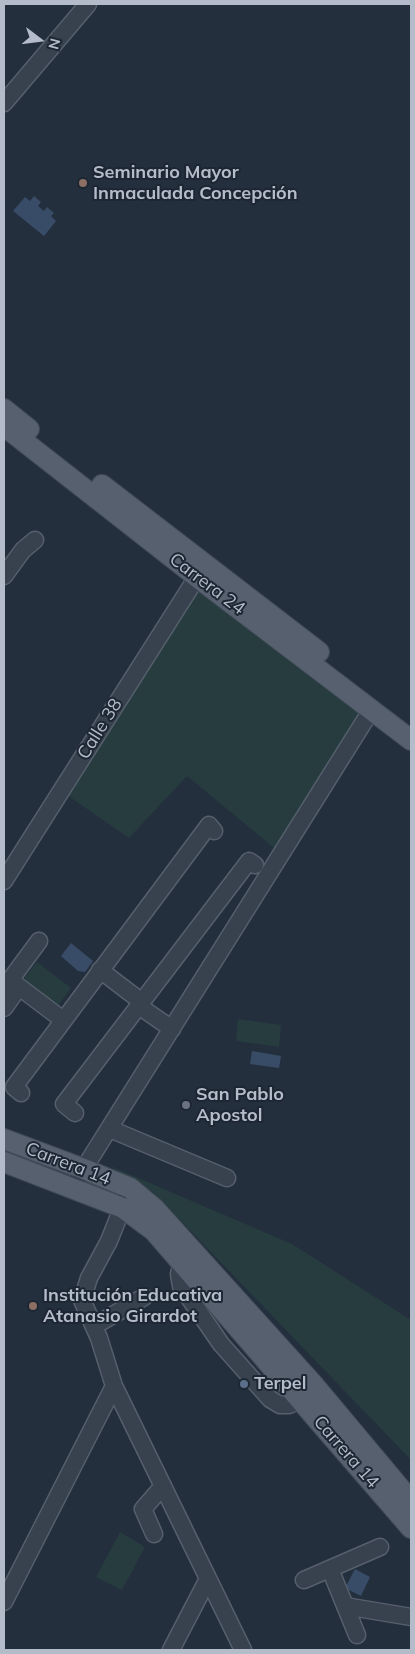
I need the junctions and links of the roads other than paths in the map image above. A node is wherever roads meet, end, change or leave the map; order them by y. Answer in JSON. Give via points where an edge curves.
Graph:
{"nodes":[{"id":1,"x":88,"y":4,"type":"edge"},
{"id":2,"x":4,"y":104,"type":"edge"},
{"id":3,"x":4,"y":409,"type":"edge"},
{"id":4,"x":4,"y":426,"type":"edge"},
{"id":5,"x":36,"y":540,"type":"dead end"},
{"id":6,"x":4,"y":576,"type":"edge"},
{"id":7,"x":196,"y":577,"type":"junction"},
{"id":8,"x":375,"y":704,"type":"junction"},
{"id":9,"x":411,"y":723,"type":"edge"},
{"id":10,"x":411,"y":740,"type":"edge"},
{"id":11,"x":214,"y":831,"type":"dead end"},
{"id":12,"x":255,"y":865,"type":"dead end"},
{"id":13,"x":4,"y":881,"type":"edge"},
{"id":14,"x":39,"y":941,"type":"dead end"},
{"id":15,"x":100,"y":970,"type":"junction"},
{"id":16,"x":11,"y":985,"type":"edge"},
{"id":17,"x":142,"y":1002,"type":"junction"},
{"id":18,"x":4,"y":1008,"type":"edge"},
{"id":19,"x":63,"y":1020,"type":"junction"},
{"id":20,"x":174,"y":1026,"type":"junction"},
{"id":21,"x":21,"y":1093,"type":"dead end"},
{"id":22,"x":75,"y":1113,"type":"dead end"},
{"id":23,"x":110,"y":1129,"type":"junction"},
{"id":24,"x":4,"y":1139,"type":"edge"},
{"id":25,"x":4,"y":1162,"type":"edge"},
{"id":26,"x":84,"y":1169,"type":"junction"},
{"id":27,"x":227,"y":1178,"type":"dead end"},
{"id":28,"x":72,"y":1187,"type":"junction"},
{"id":29,"x":130,"y":1188,"type":"junction"},
{"id":30,"x":123,"y":1208,"type":"junction"},
{"id":31,"x":182,"y":1262,"type":"junction"},
{"id":32,"x":144,"y":1297,"type":"dead end"},
{"id":33,"x":94,"y":1326,"type":"junction"},
{"id":34,"x":240,"y":1329,"type":"junction"},
{"id":35,"x":221,"y":1344,"type":"junction"},
{"id":36,"x":114,"y":1386,"type":"junction"},
{"id":37,"x":307,"y":1392,"type":"junction"},
{"id":38,"x":163,"y":1486,"type":"junction"},
{"id":39,"x":411,"y":1501,"type":"edge"},
{"id":40,"x":411,"y":1528,"type":"edge"},
{"id":41,"x":154,"y":1534,"type":"dead end"},
{"id":42,"x":380,"y":1547,"type":"dead end"},
{"id":43,"x":330,"y":1569,"type":"junction"},
{"id":44,"x":208,"y":1580,"type":"junction"},
{"id":45,"x":304,"y":1580,"type":"dead end"},
{"id":46,"x":4,"y":1602,"type":"edge"},
{"id":47,"x":346,"y":1606,"type":"junction"},
{"id":48,"x":411,"y":1618,"type":"edge"},
{"id":49,"x":357,"y":1635,"type":"dead end"},
{"id":50,"x":171,"y":1650,"type":"edge"},
{"id":51,"x":242,"y":1650,"type":"edge"}],
"edges":[{"from":1,"to":2,"type":"street"},
{"from":3,"to":8,"type":"main road","name":"Carrera 24"},
{"from":4,"to":7,"type":"main road","name":"Carrera 24"},
{"from":5,"to":6,"type":"street","via":[[23,550]]},
{"from":7,"to":8,"type":"main road","name":"Carrera 24"},
{"from":7,"to":13,"type":"street","name":"Calle 38"},
{"from":8,"to":9,"type":"main road","name":"Carrera 24"},
{"from":8,"to":10,"type":"main road","name":"Carrera 24"},
{"from":8,"to":20,"type":"street"},
{"from":11,"to":15,"type":"street","via":[[209,825]]},
{"from":12,"to":17,"type":"street","via":[[249,861]]},
{"from":14,"to":16,"type":"street"},
{"from":15,"to":17,"type":"street"},
{"from":15,"to":19,"type":"street"},
{"from":16,"to":18,"type":"street"},
{"from":16,"to":19,"type":"street"},
{"from":17,"to":20,"type":"street"},
{"from":17,"to":22,"type":"street","via":[[64,1104]]},
{"from":19,"to":21,"type":"street","via":[[14,1087]]},
{"from":20,"to":23,"type":"street"},
{"from":23,"to":26,"type":"street"},
{"from":23,"to":27,"type":"street"},
{"from":24,"to":26,"type":"main road","name":"Carrera 14"},
{"from":25,"to":28,"type":"main road","name":"Carrera 14"},
{"from":26,"to":28,"type":"street"},
{"from":26,"to":29,"type":"main road","name":"Carrera 14"},
{"from":28,"to":30,"type":"main road","name":"Carrera 14"},
{"from":29,"to":30,"type":"street"},
{"from":29,"to":37,"type":"main road","name":"Carrera 14","via":[[155,1209]]},
{"from":30,"to":31,"type":"main road","name":"Carrera 14","via":[[154,1231]]},
{"from":30,"to":33,"type":"street","via":[[89,1278],[82,1300]]},
{"from":31,"to":34,"type":"main road","name":"Carrera 14"},
{"from":31,"to":35,"type":"street","via":[[181,1286]]},
{"from":32,"to":33,"type":"street"},
{"from":33,"to":36,"type":"street"},
{"from":34,"to":35,"type":"street"},
{"from":34,"to":37,"type":"main road","name":"Carrera 14"},
{"from":35,"to":37,"type":"street","via":[[270,1399],[280,1405],[289,1404]]},
{"from":36,"to":38,"type":"street"},
{"from":36,"to":46,"type":"street"},
{"from":37,"to":39,"type":"main road","name":"Carrera 14"},
{"from":37,"to":40,"type":"main road","name":"Carrera 14"},
{"from":38,"to":41,"type":"street","via":[[142,1509]]},
{"from":38,"to":44,"type":"street"},
{"from":42,"to":43,"type":"street"},
{"from":43,"to":45,"type":"street"},
{"from":43,"to":47,"type":"street"},
{"from":44,"to":50,"type":"street"},
{"from":44,"to":51,"type":"street"},
{"from":47,"to":48,"type":"street"},
{"from":47,"to":49,"type":"street"}]}
